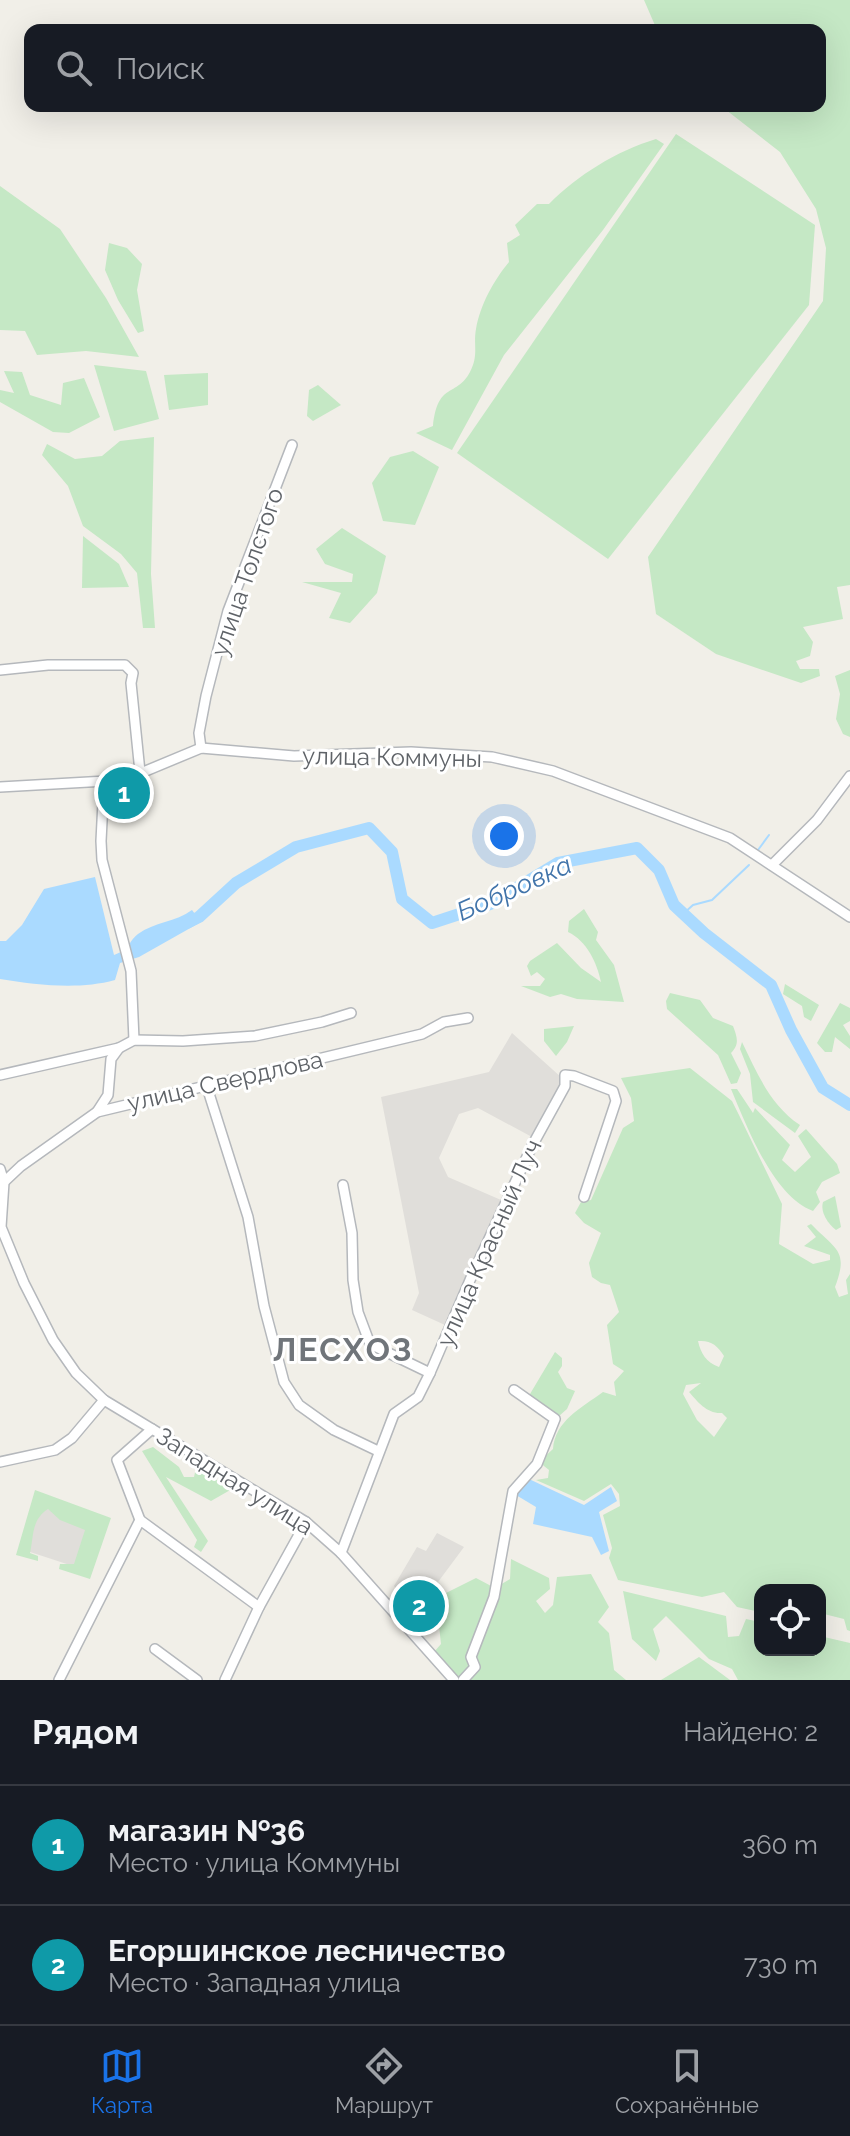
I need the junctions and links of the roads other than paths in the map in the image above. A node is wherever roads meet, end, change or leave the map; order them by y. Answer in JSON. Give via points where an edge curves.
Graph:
{"nodes":[{"id":1,"x":292,"y":445,"type":"dead end"},
{"id":2,"x":0,"y":670,"type":"edge"},
{"id":3,"x":201,"y":748,"type":"junction"},
{"id":4,"x":140,"y":772,"type":"junction"},
{"id":5,"x":850,"y":776,"type":"edge"},
{"id":6,"x":104,"y":782,"type":"junction"},
{"id":7,"x":0,"y":787,"type":"edge"},
{"id":8,"x":772,"y":865,"type":"junction"},
{"id":9,"x":850,"y":917,"type":"edge"},
{"id":10,"x":351,"y":1013,"type":"dead end"},
{"id":11,"x":468,"y":1018,"type":"dead end"},
{"id":12,"x":134,"y":1040,"type":"junction"},
{"id":13,"x":119,"y":1048,"type":"junction"},
{"id":14,"x":0,"y":1076,"type":"edge"},
{"id":15,"x":206,"y":1084,"type":"junction"},
{"id":16,"x":97,"y":1112,"type":"junction"},
{"id":17,"x":0,"y":1169,"type":"edge"},
{"id":18,"x":2,"y":1182,"type":"edge"},
{"id":19,"x":343,"y":1185,"type":"dead end"},
{"id":20,"x":584,"y":1197,"type":"dead end"},
{"id":21,"x":430,"y":1373,"type":"junction"},
{"id":22,"x":514,"y":1390,"type":"dead end"},
{"id":23,"x":104,"y":1400,"type":"junction"},
{"id":24,"x":152,"y":1429,"type":"junction"},
{"id":25,"x":378,"y":1451,"type":"junction"},
{"id":26,"x":0,"y":1462,"type":"edge"},
{"id":27,"x":140,"y":1520,"type":"junction"},
{"id":28,"x":306,"y":1522,"type":"junction"},
{"id":29,"x":341,"y":1553,"type":"junction"},
{"id":30,"x":259,"y":1607,"type":"junction"},
{"id":31,"x":155,"y":1649,"type":"dead end"},
{"id":32,"x":59,"y":1680,"type":"edge"},
{"id":33,"x":197,"y":1680,"type":"edge"},
{"id":34,"x":225,"y":1680,"type":"edge"},
{"id":35,"x":454,"y":1680,"type":"edge"},
{"id":36,"x":463,"y":1680,"type":"edge"}],
"edges":[{"from":1,"to":3,"type":"street","name":"улица Толстого","via":[[228,611],[206,696]]},
{"from":2,"to":4,"type":"street","via":[[125,665],[133,673]]},
{"from":3,"to":4,"type":"street","name":"улица Коммуны"},
{"from":3,"to":8,"type":"street","name":"улица Коммуны","via":[[294,756],[411,752],[522,763],[730,838]]},
{"from":4,"to":6,"type":"street","name":"улица Коммуны"},
{"from":5,"to":8,"type":"street","via":[[817,820]]},
{"from":6,"to":7,"type":"street","name":"улица Коммуны"},
{"from":6,"to":12,"type":"street","via":[[102,860],[131,971]]},
{"from":8,"to":9,"type":"street","name":"улица Коммуны"},
{"from":10,"to":12,"type":"street","via":[[255,1036]]},
{"from":11,"to":15,"type":"street","name":"улица Свердлова","via":[[444,1022],[422,1034]]},
{"from":12,"to":13,"type":"street"},
{"from":13,"to":14,"type":"street"},
{"from":13,"to":16,"type":"street","via":[[111,1059],[108,1095]]},
{"from":15,"to":16,"type":"street","name":"улица Свердлова"},
{"from":15,"to":25,"type":"street","via":[[248,1217],[284,1382],[299,1405]]},
{"from":16,"to":18,"type":"street","name":"улица Свердлова"},
{"from":17,"to":18,"type":"street"},
{"from":18,"to":23,"type":"street","name":"Западная улица","via":[[1,1227],[24,1283],[53,1340]]},
{"from":19,"to":21,"type":"street","via":[[358,1312],[370,1344]]},
{"from":20,"to":21,"type":"street","name":"улица Красный Луч","via":[[616,1101],[613,1091],[565,1075],[565,1086],[532,1146]]},
{"from":21,"to":25,"type":"street","name":"улица Красный Луч","via":[[418,1397],[394,1414]]},
{"from":22,"to":36,"type":"street","via":[[555,1419],[537,1464],[513,1491],[494,1597],[471,1657],[475,1667]]},
{"from":23,"to":24,"type":"street","name":"Западная улица"},
{"from":23,"to":26,"type":"street","via":[[55,1450]]},
{"from":24,"to":27,"type":"street","via":[[117,1460]]},
{"from":24,"to":28,"type":"street","name":"Западная улица"},
{"from":25,"to":29,"type":"street","name":"улица Красный Луч"},
{"from":27,"to":30,"type":"street"},
{"from":27,"to":32,"type":"street"},
{"from":28,"to":29,"type":"street","name":"Западная улица"},
{"from":28,"to":30,"type":"street"},
{"from":29,"to":35,"type":"street","name":"Западная улица"},
{"from":30,"to":34,"type":"street"},
{"from":31,"to":33,"type":"street"}]}
